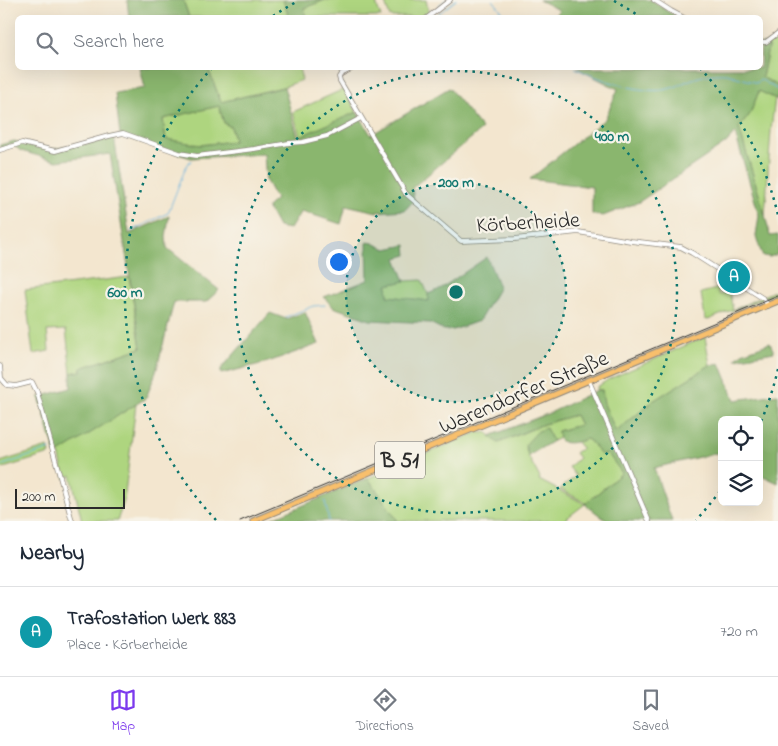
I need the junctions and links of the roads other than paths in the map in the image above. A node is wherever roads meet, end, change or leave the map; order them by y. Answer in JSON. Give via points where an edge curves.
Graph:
{"nodes":[{"id":1,"x":450,"y":0,"type":"edge"},
{"id":2,"x":654,"y":0,"type":"edge"},
{"id":3,"x":431,"y":15,"type":"edge"},
{"id":4,"x":678,"y":15,"type":"edge"},
{"id":5,"x":778,"y":33,"type":"edge"},
{"id":6,"x":763,"y":42,"type":"edge"},
{"id":7,"x":349,"y":70,"type":"edge"},
{"id":8,"x":361,"y":118,"type":"junction"},
{"id":9,"x":0,"y":150,"type":"edge"},
{"id":10,"x":778,"y":302,"type":"edge"},
{"id":11,"x":768,"y":306,"type":"junction"},
{"id":12,"x":0,"y":366,"type":"edge"},
{"id":13,"x":589,"y":381,"type":"junction"},
{"id":14,"x":72,"y":521,"type":"edge"},
{"id":15,"x":253,"y":521,"type":"edge"},
{"id":16,"x":649,"y":521,"type":"edge"}],
"edges":[{"from":1,"to":3,"type":"street"},
{"from":2,"to":4,"type":"street"},
{"from":5,"to":6,"type":"street"},
{"from":7,"to":8,"type":"street","name":"Körberheide","via":[[339,77]]},
{"from":8,"to":9,"type":"street","via":[[327,136],[303,142],[197,156],[123,133],[55,151],[22,143]]},
{"from":8,"to":11,"type":"street","name":"Körberheide","via":[[406,194],[461,241],[578,232],[680,247],[764,299]]},
{"from":10,"to":11,"type":"main road","name":"Warendorfer Straße","number":"B 51"},
{"from":11,"to":13,"type":"main road","name":"Warendorfer Straße","number":"B 51"},
{"from":12,"to":14,"type":"street","via":[[7,385],[32,382],[37,392]]},
{"from":13,"to":15,"type":"main road","name":"Warendorfer Straße","number":"B 51"},
{"from":13,"to":16,"type":"street"}]}
